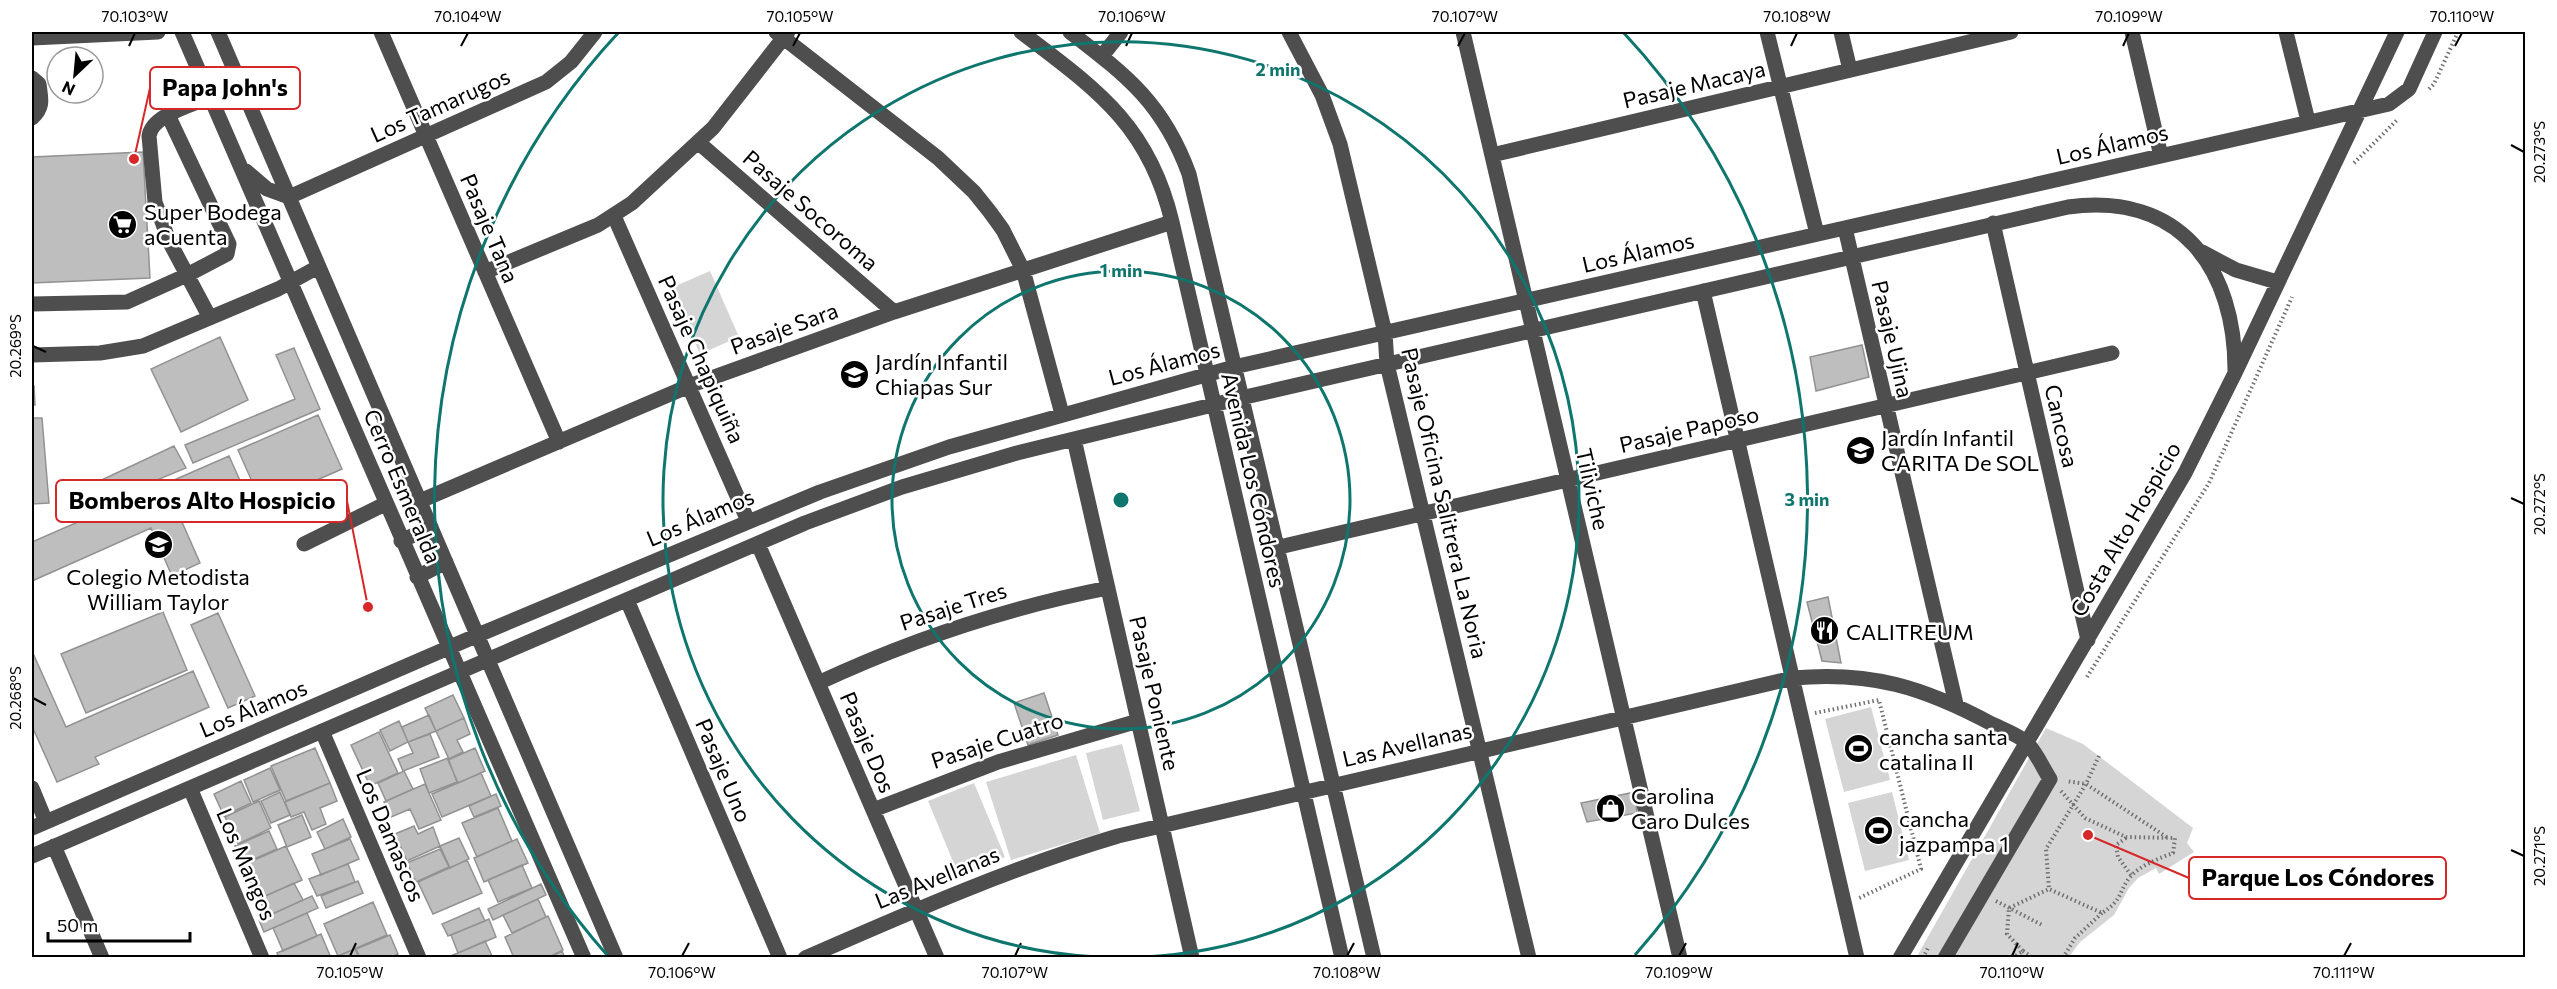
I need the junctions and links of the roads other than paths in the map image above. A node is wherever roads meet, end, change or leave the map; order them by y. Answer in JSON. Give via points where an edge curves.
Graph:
{"nodes":[{"id":1,"x":158,"y":32,"type":"edge"},
{"id":2,"x":182,"y":32,"type":"edge"},
{"id":3,"x":218,"y":32,"type":"edge"},
{"id":4,"x":381,"y":32,"type":"edge"},
{"id":5,"x":595,"y":32,"type":"edge"},
{"id":6,"x":1021,"y":32,"type":"edge"},
{"id":7,"x":1070,"y":32,"type":"edge"},
{"id":8,"x":1122,"y":32,"type":"edge"},
{"id":9,"x":1289,"y":32,"type":"edge"},
{"id":10,"x":1463,"y":32,"type":"edge"},
{"id":11,"x":1767,"y":32,"type":"edge"},
{"id":12,"x":1841,"y":32,"type":"edge"},
{"id":13,"x":2011,"y":32,"type":"edge"},
{"id":14,"x":2132,"y":32,"type":"edge"},
{"id":15,"x":2286,"y":32,"type":"edge"},
{"id":16,"x":2397,"y":32,"type":"edge"},
{"id":17,"x":2435,"y":32,"type":"edge"},
{"id":18,"x":783,"y":34,"type":"edge"},
{"id":19,"x":1983,"y":35,"type":"edge"},
{"id":20,"x":32,"y":38,"type":"edge"},
{"id":21,"x":1102,"y":56,"type":"junction"},
{"id":22,"x":1850,"y":70,"type":"junction"},
{"id":23,"x":32,"y":78,"type":"edge"},
{"id":24,"x":1781,"y":87,"type":"junction"},
{"id":25,"x":210,"y":97,"type":"junction"},
{"id":26,"x":2361,"y":108,"type":"junction"},
{"id":27,"x":168,"y":115,"type":"junction"},
{"id":28,"x":32,"y":118,"type":"edge"},
{"id":29,"x":2308,"y":121,"type":"junction"},
{"id":30,"x":426,"y":136,"type":"junction"},
{"id":31,"x":699,"y":143,"type":"junction"},
{"id":32,"x":1492,"y":155,"type":"junction"},
{"id":33,"x":2160,"y":156,"type":"junction"},
{"id":34,"x":241,"y":167,"type":"junction"},
{"id":35,"x":289,"y":197,"type":"junction"},
{"id":36,"x":614,"y":216,"type":"junction"},
{"id":37,"x":1172,"y":222,"type":"junction"},
{"id":38,"x":1993,"y":223,"type":"junction"},
{"id":39,"x":1845,"y":228,"type":"junction"},
{"id":40,"x":1817,"y":234,"type":"junction"},
{"id":41,"x":2202,"y":252,"type":"junction"},
{"id":42,"x":1851,"y":256,"type":"junction"},
{"id":43,"x":318,"y":267,"type":"junction"},
{"id":44,"x":1023,"y":270,"type":"junction"},
{"id":45,"x":485,"y":272,"type":"junction"},
{"id":46,"x":187,"y":275,"type":"junction"},
{"id":47,"x":292,"y":280,"type":"junction"},
{"id":48,"x":2277,"y":282,"type":"junction"},
{"id":49,"x":1703,"y":291,"type":"junction"},
{"id":50,"x":1527,"y":301,"type":"junction"},
{"id":51,"x":32,"y":304,"type":"edge"},
{"id":52,"x":894,"y":312,"type":"junction"},
{"id":53,"x":210,"y":318,"type":"junction"},
{"id":54,"x":1533,"y":331,"type":"junction"},
{"id":55,"x":1385,"y":333,"type":"junction"},
{"id":56,"x":2112,"y":353,"type":"dead end"},
{"id":57,"x":32,"y":355,"type":"edge"},
{"id":58,"x":1387,"y":364,"type":"junction"},
{"id":59,"x":1234,"y":367,"type":"junction"},
{"id":60,"x":2027,"y":373,"type":"junction"},
{"id":61,"x":2235,"y":373,"type":"junction"},
{"id":62,"x":1207,"y":374,"type":"junction"},
{"id":63,"x":689,"y":386,"type":"junction"},
{"id":64,"x":1241,"y":398,"type":"junction"},
{"id":65,"x":1214,"y":405,"type":"junction"},
{"id":66,"x":1886,"y":406,"type":"junction"},
{"id":67,"x":1062,"y":414,"type":"junction"},
{"id":68,"x":1074,"y":439,"type":"junction"},
{"id":69,"x":1738,"y":441,"type":"junction"},
{"id":70,"x":559,"y":442,"type":"junction"},
{"id":71,"x":1568,"y":480,"type":"junction"},
{"id":72,"x":420,"y":501,"type":"junction"},
{"id":73,"x":386,"y":504,"type":"junction"},
{"id":74,"x":1423,"y":514,"type":"junction"},
{"id":75,"x":748,"y":521,"type":"junction"},
{"id":76,"x":431,"y":527,"type":"junction"},
{"id":77,"x":401,"y":541,"type":"junction"},
{"id":78,"x":304,"y":544,"type":"dead end"},
{"id":79,"x":758,"y":544,"type":"junction"},
{"id":80,"x":1275,"y":548,"type":"junction"},
{"id":81,"x":446,"y":562,"type":"junction"},
{"id":82,"x":417,"y":577,"type":"junction"},
{"id":83,"x":1108,"y":588,"type":"junction"},
{"id":84,"x":627,"y":600,"type":"junction"},
{"id":85,"x":478,"y":635,"type":"junction"},
{"id":86,"x":2088,"y":640,"type":"junction"},
{"id":87,"x":450,"y":649,"type":"junction"},
{"id":88,"x":488,"y":660,"type":"junction"},
{"id":89,"x":460,"y":671,"type":"junction"},
{"id":90,"x":1792,"y":678,"type":"junction"},
{"id":91,"x":818,"y":683,"type":"junction"},
{"id":92,"x":1956,"y":705,"type":"junction"},
{"id":93,"x":1624,"y":717,"type":"junction"},
{"id":94,"x":1138,"y":721,"type":"junction"},
{"id":95,"x":322,"y":731,"type":"junction"},
{"id":96,"x":2027,"y":742,"type":"junction"},
{"id":97,"x":1480,"y":751,"type":"junction"},
{"id":98,"x":1332,"y":785,"type":"junction"},
{"id":99,"x":32,"y":788,"type":"edge"},
{"id":100,"x":190,"y":788,"type":"junction"},
{"id":101,"x":1303,"y":791,"type":"junction"},
{"id":102,"x":873,"y":810,"type":"junction"},
{"id":103,"x":1161,"y":824,"type":"junction"},
{"id":104,"x":39,"y":825,"type":"edge"},
{"id":105,"x":54,"y":846,"type":"junction"},
{"id":106,"x":32,"y":856,"type":"edge"},
{"id":107,"x":916,"y":909,"type":"junction"},
{"id":108,"x":102,"y":957,"type":"edge"},
{"id":109,"x":262,"y":957,"type":"edge"},
{"id":110,"x":419,"y":957,"type":"edge"},
{"id":111,"x":584,"y":957,"type":"edge"},
{"id":112,"x":616,"y":957,"type":"edge"},
{"id":113,"x":780,"y":957,"type":"edge"},
{"id":114,"x":805,"y":957,"type":"edge"},
{"id":115,"x":937,"y":957,"type":"edge"},
{"id":116,"x":1192,"y":957,"type":"edge"},
{"id":117,"x":1342,"y":957,"type":"edge"},
{"id":118,"x":1374,"y":957,"type":"edge"},
{"id":119,"x":1529,"y":957,"type":"edge"},
{"id":120,"x":1680,"y":957,"type":"edge"},
{"id":121,"x":1857,"y":957,"type":"edge"},
{"id":122,"x":1900,"y":957,"type":"edge"},
{"id":123,"x":1945,"y":957,"type":"edge"}],
"edges":[{"from":1,"to":20,"type":"street"},
{"from":2,"to":25,"type":"street","name":"Cerro Esmeralda"},
{"from":3,"to":35,"type":"street","name":"Cerro Esmeralda"},
{"from":4,"to":30,"type":"street","name":"Pasaje Tana"},
{"from":5,"to":30,"type":"street","name":"Los Tamarugos","via":[[571,62],[546,82]]},
{"from":6,"to":37,"type":"street","name":"Avenida Los Cóndores","via":[[1102,96],[1130,127],[1143,144],[1161,183]]},
{"from":7,"to":21,"type":"street","name":"Avenida Los Cóndores"},
{"from":8,"to":21,"type":"street"},
{"from":9,"to":55,"type":"street","name":"Pasaje Oficina Salitrera La Noria","via":[[1313,74],[1335,127]]},
{"from":10,"to":32,"type":"street","name":"Tiliviche"},
{"from":11,"to":24,"type":"street"},
{"from":12,"to":22,"type":"street"},
{"from":13,"to":19,"type":"street","name":"Pasaje Macaya"},
{"from":14,"to":33,"type":"street"},
{"from":15,"to":29,"type":"street"},
{"from":16,"to":26,"type":"street","name":"Costa Alto Hospicio"},
{"from":17,"to":26,"type":"street","via":[[2404,94],[2389,104]]},
{"from":18,"to":31,"type":"street"},
{"from":18,"to":44,"type":"street","via":[[957,174],[1003,230]]},
{"from":19,"to":22,"type":"street","name":"Pasaje Macaya"},
{"from":21,"to":59,"type":"street","name":"Avenida Los Cóndores","via":[[1148,99],[1181,154]]},
{"from":22,"to":24,"type":"street","name":"Pasaje Macaya"},
{"from":23,"to":28,"type":"street","via":[[39,84],[42,104]]},
{"from":24,"to":32,"type":"street","name":"Pasaje Macaya"},
{"from":24,"to":40,"type":"street"},
{"from":25,"to":27,"type":"street"},
{"from":25,"to":34,"type":"street","name":"Cerro Esmeralda"},
{"from":26,"to":29,"type":"street","name":"Los Álamos"},
{"from":26,"to":48,"type":"street","name":"Costa Alto Hospicio"},
{"from":27,"to":46,"type":"street","via":[[150,130],[155,202]]},
{"from":27,"to":46,"type":"street","via":[[229,244],[224,257]]},
{"from":29,"to":33,"type":"street","name":"Los Álamos"},
{"from":30,"to":35,"type":"street","name":"Los Tamarugos"},
{"from":30,"to":45,"type":"street","name":"Pasaje Tana"},
{"from":31,"to":36,"type":"street"},
{"from":31,"to":52,"type":"street","name":"Pasaje Socoroma"},
{"from":32,"to":50,"type":"street","name":"Tiliviche"},
{"from":33,"to":39,"type":"street","name":"Los Álamos"},
{"from":34,"to":35,"type":"street","via":[[267,189]]},
{"from":34,"to":47,"type":"street","name":"Cerro Esmeralda"},
{"from":35,"to":43,"type":"street","name":"Cerro Esmeralda"},
{"from":36,"to":45,"type":"street"},
{"from":36,"to":63,"type":"street","name":"Pasaje Chapiquiña"},
{"from":37,"to":44,"type":"street","name":"Pasaje Sara"},
{"from":37,"to":62,"type":"street","name":"Avenida Los Cóndores"},
{"from":38,"to":41,"type":"street","via":[[2068,207],[2127,207],[2162,221]]},
{"from":38,"to":42,"type":"street"},
{"from":38,"to":60,"type":"street","name":"Cancosa"},
{"from":39,"to":40,"type":"street","name":"Los Álamos"},
{"from":39,"to":42,"type":"street","name":"Pasaje Ujina"},
{"from":40,"to":50,"type":"street","name":"Los Álamos"},
{"from":41,"to":48,"type":"street","via":[[2236,270]]},
{"from":41,"to":61,"type":"street","via":[[2227,306]]},
{"from":42,"to":49,"type":"street"},
{"from":42,"to":66,"type":"street","name":"Pasaje Ujina"},
{"from":43,"to":47,"type":"street"},
{"from":43,"to":72,"type":"street","name":"Cerro Esmeralda"},
{"from":44,"to":52,"type":"street","name":"Pasaje Sara"},
{"from":44,"to":67,"type":"street"},
{"from":45,"to":70,"type":"street","name":"Pasaje Tana"},
{"from":46,"to":51,"type":"street","via":[[121,303]]},
{"from":46,"to":53,"type":"street"},
{"from":47,"to":53,"type":"street"},
{"from":47,"to":73,"type":"street","name":"Cerro Esmeralda"},
{"from":48,"to":61,"type":"street","name":"Costa Alto Hospicio"},
{"from":49,"to":54,"type":"street"},
{"from":49,"to":69,"type":"street"},
{"from":50,"to":54,"type":"street","name":"Tiliviche"},
{"from":50,"to":55,"type":"street","name":"Los Álamos"},
{"from":52,"to":63,"type":"street","name":"Pasaje Sara"},
{"from":53,"to":57,"type":"street","via":[[130,349]]},
{"from":54,"to":58,"type":"street"},
{"from":54,"to":71,"type":"street","name":"Tiliviche"},
{"from":55,"to":58,"type":"street","name":"Pasaje Oficina Salitrera La Noria"},
{"from":55,"to":59,"type":"street","name":"Los Álamos"},
{"from":56,"to":60,"type":"street","name":"Pasaje Paposo"},
{"from":58,"to":64,"type":"street"},
{"from":58,"to":74,"type":"street","name":"Pasaje Oficina Salitrera La Noria"},
{"from":59,"to":62,"type":"street","name":"Los Álamos"},
{"from":59,"to":64,"type":"street","name":"Avenida Los Cóndores"},
{"from":60,"to":66,"type":"street","name":"Pasaje Paposo"},
{"from":60,"to":86,"type":"street","name":"Cancosa"},
{"from":61,"to":86,"type":"street","name":"Costa Alto Hospicio","via":[[2185,473]]},
{"from":62,"to":65,"type":"street","name":"Avenida Los Cóndores"},
{"from":62,"to":67,"type":"street","name":"Los Álamos"},
{"from":63,"to":70,"type":"street","name":"Pasaje Sara"},
{"from":63,"to":75,"type":"street","name":"Pasaje Chapiquiña"},
{"from":64,"to":65,"type":"street"},
{"from":64,"to":80,"type":"street","name":"Avenida Los Cóndores"},
{"from":65,"to":68,"type":"street"},
{"from":65,"to":101,"type":"street","name":"Avenida Los Cóndores"},
{"from":66,"to":69,"type":"street","name":"Pasaje Paposo"},
{"from":66,"to":92,"type":"street","name":"Pasaje Ujina"},
{"from":67,"to":75,"type":"street","name":"Los Álamos","via":[[894,465]]},
{"from":68,"to":79,"type":"street","via":[[902,487]]},
{"from":68,"to":83,"type":"street","name":"Pasaje Poniente"},
{"from":69,"to":71,"type":"street","name":"Pasaje Paposo"},
{"from":69,"to":90,"type":"street"},
{"from":70,"to":72,"type":"street","name":"Pasaje Sara"},
{"from":71,"to":74,"type":"street","name":"Pasaje Paposo"},
{"from":71,"to":93,"type":"street","name":"Tiliviche"},
{"from":72,"to":76,"type":"street","name":"Cerro Esmeralda"},
{"from":73,"to":77,"type":"street","name":"Cerro Esmeralda"},
{"from":73,"to":78,"type":"street"},
{"from":74,"to":80,"type":"street","name":"Pasaje Paposo"},
{"from":74,"to":97,"type":"street","name":"Pasaje Oficina Salitrera La Noria"},
{"from":75,"to":85,"type":"street","name":"Los Álamos"},
{"from":76,"to":77,"type":"street"},
{"from":76,"to":81,"type":"street","name":"Cerro Esmeralda"},
{"from":77,"to":82,"type":"street","name":"Cerro Esmeralda"},
{"from":79,"to":84,"type":"street"},
{"from":79,"to":91,"type":"street","name":"Pasaje Dos"},
{"from":80,"to":98,"type":"street","name":"Avenida Los Cóndores"},
{"from":81,"to":82,"type":"street"},
{"from":81,"to":85,"type":"street","name":"Cerro Esmeralda"},
{"from":82,"to":87,"type":"street","name":"Cerro Esmeralda"},
{"from":83,"to":91,"type":"street","name":"Pasaje Tres","via":[[953,627]]},
{"from":83,"to":94,"type":"street","name":"Pasaje Poniente"},
{"from":84,"to":88,"type":"street"},
{"from":84,"to":113,"type":"street","name":"Pasaje Uno"},
{"from":85,"to":87,"type":"street","name":"Los Álamos"},
{"from":85,"to":88,"type":"street","name":"Cerro Esmeralda"},
{"from":86,"to":96,"type":"street","name":"Costa Alto Hospicio"},
{"from":87,"to":89,"type":"street","name":"Cerro Esmeralda"},
{"from":87,"to":104,"type":"street","name":"Los Álamos"},
{"from":88,"to":89,"type":"street"},
{"from":88,"to":112,"type":"street","name":"Cerro Esmeralda"},
{"from":89,"to":95,"type":"street"},
{"from":89,"to":111,"type":"street","name":"Cerro Esmeralda"},
{"from":90,"to":92,"type":"street","name":"Las Avellanas","via":[[1871,679],[1900,684]]},
{"from":90,"to":93,"type":"street","name":"Las Avellanas"},
{"from":90,"to":121,"type":"street"},
{"from":91,"to":102,"type":"street","name":"Pasaje Dos"},
{"from":92,"to":96,"type":"street","name":"Las Avellanas"},
{"from":93,"to":97,"type":"street","name":"Las Avellanas"},
{"from":93,"to":120,"type":"street","name":"Tiliviche"},
{"from":94,"to":102,"type":"street","name":"Pasaje Cuatro","via":[[998,762]]},
{"from":94,"to":103,"type":"street","name":"Pasaje Poniente"},
{"from":95,"to":100,"type":"street"},
{"from":95,"to":110,"type":"street","name":"Los Damascos"},
{"from":96,"to":122,"type":"street","name":"Costa Alto Hospicio"},
{"from":96,"to":123,"type":"street","via":[[2050,779]]},
{"from":97,"to":98,"type":"street","name":"Las Avellanas"},
{"from":97,"to":119,"type":"street","name":"Pasaje Oficina Salitrera La Noria"},
{"from":98,"to":101,"type":"street","name":"Las Avellanas"},
{"from":98,"to":118,"type":"street","name":"Avenida Los Cóndores"},
{"from":99,"to":104,"type":"street"},
{"from":100,"to":105,"type":"street"},
{"from":100,"to":109,"type":"street","name":"Los Mangos"},
{"from":101,"to":103,"type":"street","name":"Las Avellanas"},
{"from":101,"to":117,"type":"street","name":"Avenida Los Cóndores"},
{"from":102,"to":107,"type":"street","name":"Pasaje Dos"},
{"from":103,"to":107,"type":"street","name":"Las Avellanas","via":[[1030,863]]},
{"from":103,"to":116,"type":"street","name":"Pasaje Poniente"},
{"from":105,"to":106,"type":"street"},
{"from":105,"to":108,"type":"street"},
{"from":107,"to":114,"type":"street","name":"Las Avellanas"},
{"from":107,"to":115,"type":"street","name":"Pasaje Dos"}]}
